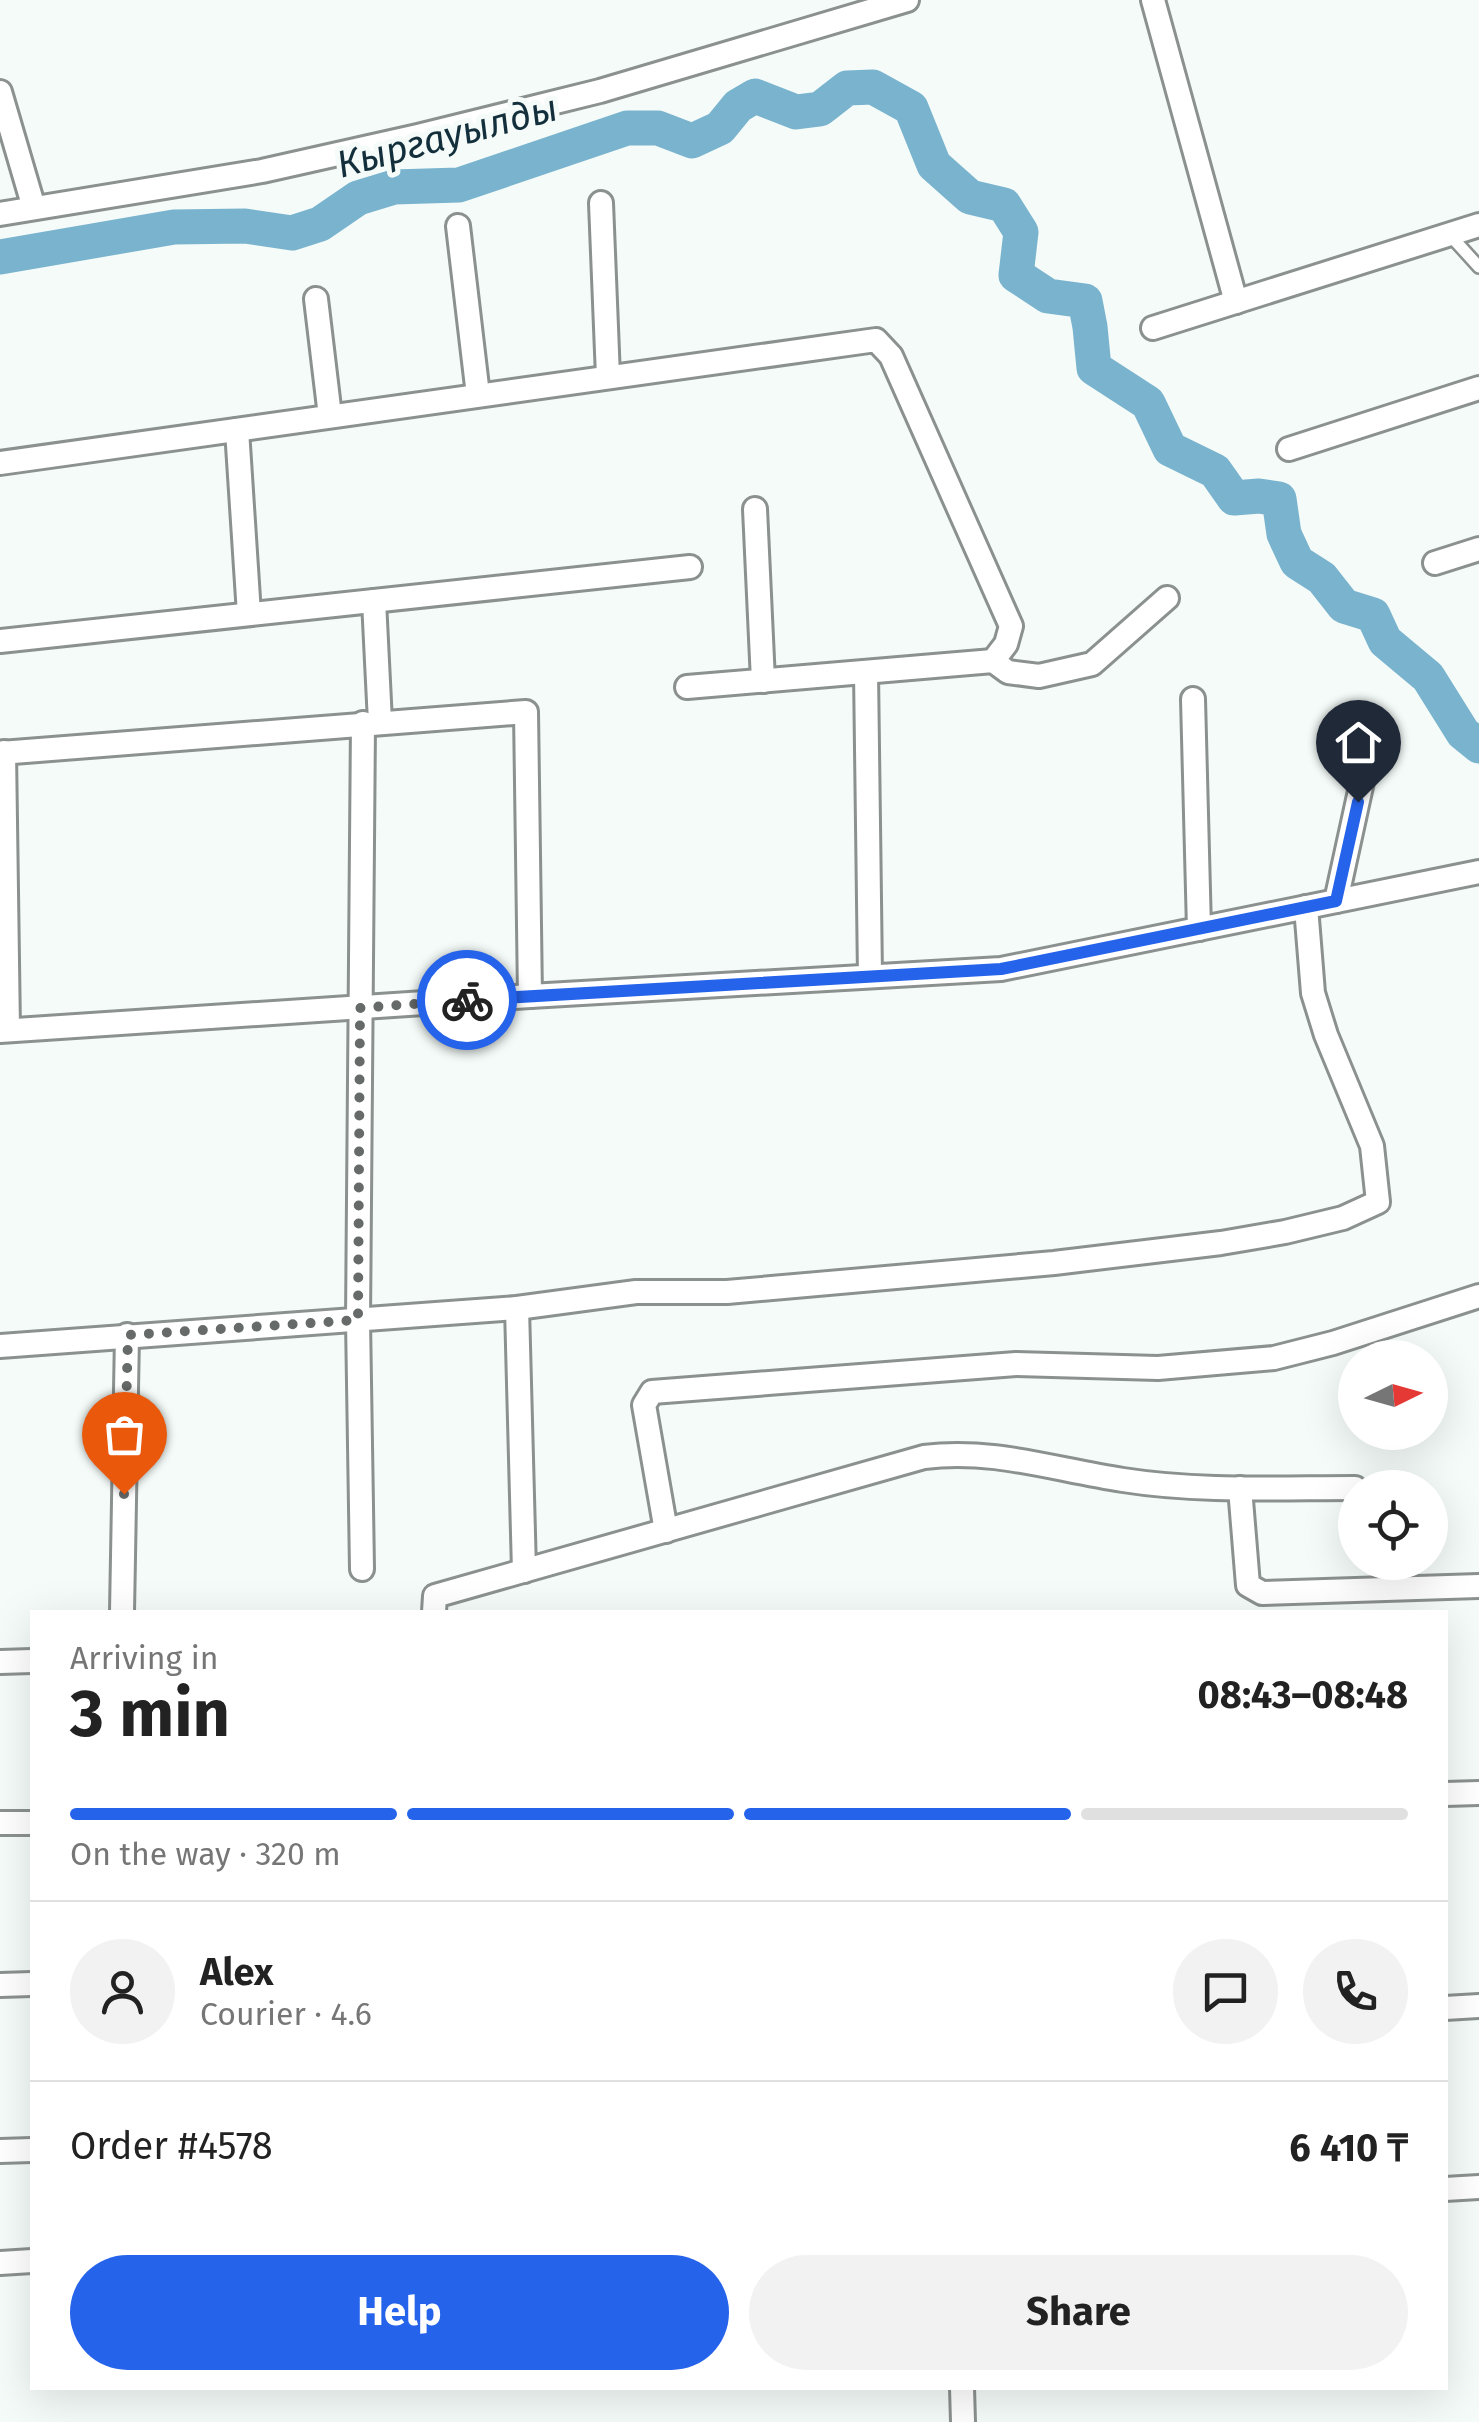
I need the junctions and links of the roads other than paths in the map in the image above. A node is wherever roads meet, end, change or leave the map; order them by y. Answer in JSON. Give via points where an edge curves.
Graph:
{"nodes":[{"id":1,"x":907,"y":0,"type":"edge"},
{"id":2,"x":1153,"y":0,"type":"edge"},
{"id":3,"x":0,"y":92,"type":"edge"},
{"id":4,"x":601,"y":203,"type":"dead end"},
{"id":5,"x":34,"y":208,"type":"junction"},
{"id":6,"x":0,"y":214,"type":"edge"},
{"id":7,"x":1479,"y":224,"type":"edge"},
{"id":8,"x":458,"y":226,"type":"dead end"},
{"id":9,"x":1449,"y":234,"type":"junction"},
{"id":10,"x":1479,"y":267,"type":"edge"},
{"id":11,"x":316,"y":299,"type":"dead end"},
{"id":12,"x":1236,"y":302,"type":"junction"},
{"id":13,"x":1153,"y":328,"type":"dead end"},
{"id":14,"x":608,"y":377,"type":"junction"},
{"id":15,"x":1479,"y":388,"type":"edge"},
{"id":16,"x":478,"y":395,"type":"junction"},
{"id":17,"x":330,"y":416,"type":"junction"},
{"id":18,"x":237,"y":430,"type":"junction"},
{"id":19,"x":1289,"y":448,"type":"dead end"},
{"id":20,"x":0,"y":464,"type":"edge"},
{"id":21,"x":755,"y":509,"type":"dead end"},
{"id":22,"x":1479,"y":550,"type":"edge"},
{"id":23,"x":1435,"y":563,"type":"dead end"},
{"id":24,"x":690,"y":567,"type":"dead end"},
{"id":25,"x":1168,"y":598,"type":"dead end"},
{"id":26,"x":374,"y":601,"type":"junction"},
{"id":27,"x":249,"y":614,"type":"junction"},
{"id":28,"x":0,"y":641,"type":"edge"},
{"id":29,"x":993,"y":662,"type":"junction"},
{"id":30,"x":866,"y":672,"type":"junction"},
{"id":31,"x":764,"y":680,"type":"junction"},
{"id":32,"x":686,"y":687,"type":"dead end"},
{"id":33,"x":1193,"y":699,"type":"dead end"},
{"id":34,"x":372,"y":723,"type":"junction"},
{"id":35,"x":1372,"y":736,"type":"dead end"},
{"id":36,"x":2,"y":752,"type":"edge"},
{"id":37,"x":1479,"y":872,"type":"edge"},
{"id":38,"x":1336,"y":901,"type":"junction"},
{"id":39,"x":1306,"y":907,"type":"junction"},
{"id":40,"x":1199,"y":929,"type":"junction"},
{"id":41,"x":870,"y":976,"type":"junction"},
{"id":42,"x":530,"y":996,"type":"junction"},
{"id":43,"x":360,"y":1008,"type":"junction"},
{"id":44,"x":4,"y":1030,"type":"edge"},
{"id":45,"x":1479,"y":1296,"type":"edge"},
{"id":46,"x":517,"y":1308,"type":"junction"},
{"id":47,"x":358,"y":1320,"type":"junction"},
{"id":48,"x":128,"y":1335,"type":"junction"},
{"id":49,"x":0,"y":1346,"type":"edge"},
{"id":50,"x":1240,"y":1488,"type":"junction"},
{"id":51,"x":1338,"y":1488,"type":"edge"},
{"id":52,"x":666,"y":1531,"type":"junction"},
{"id":53,"x":362,"y":1569,"type":"dead end"},
{"id":54,"x":524,"y":1571,"type":"junction"},
{"id":55,"x":1479,"y":1586,"type":"edge"},
{"id":56,"x":122,"y":1610,"type":"edge"},
{"id":57,"x":434,"y":1610,"type":"edge"},
{"id":58,"x":30,"y":1661,"type":"edge"},
{"id":59,"x":0,"y":1662,"type":"edge"},
{"id":60,"x":1479,"y":1793,"type":"edge"},
{"id":61,"x":1448,"y":1794,"type":"edge"},
{"id":62,"x":30,"y":1823,"type":"edge"},
{"id":63,"x":0,"y":1824,"type":"edge"},
{"id":64,"x":30,"y":1984,"type":"edge"},
{"id":65,"x":0,"y":1986,"type":"edge"},
{"id":66,"x":1479,"y":2006,"type":"edge"},
{"id":67,"x":1448,"y":2008,"type":"edge"},
{"id":68,"x":30,"y":2150,"type":"edge"},
{"id":69,"x":0,"y":2151,"type":"edge"},
{"id":70,"x":1479,"y":2187,"type":"edge"},
{"id":71,"x":1448,"y":2189,"type":"edge"},
{"id":72,"x":30,"y":2261,"type":"edge"},
{"id":73,"x":0,"y":2262,"type":"edge"},
{"id":74,"x":962,"y":2390,"type":"edge"},
{"id":75,"x":963,"y":2422,"type":"edge"}],
"edges":[{"from":1,"to":5,"type":"street","via":[[600,92],[418,136],[262,171]]},
{"from":2,"to":12,"type":"street"},
{"from":3,"to":5,"type":"street"},
{"from":4,"to":14,"type":"street"},
{"from":5,"to":6,"type":"street"},
{"from":7,"to":9,"type":"street"},
{"from":8,"to":16,"type":"street"},
{"from":9,"to":10,"type":"lane"},
{"from":9,"to":12,"type":"street"},
{"from":11,"to":17,"type":"street"},
{"from":12,"to":13,"type":"street"},
{"from":14,"to":16,"type":"street"},
{"from":14,"to":29,"type":"street","via":[[876,340],[891,356],[1010,626]]},
{"from":15,"to":19,"type":"street"},
{"from":16,"to":17,"type":"street"},
{"from":17,"to":18,"type":"street"},
{"from":18,"to":20,"type":"street"},
{"from":18,"to":27,"type":"street"},
{"from":21,"to":31,"type":"street"},
{"from":22,"to":23,"type":"street"},
{"from":24,"to":26,"type":"street"},
{"from":25,"to":29,"type":"street","via":[[1092,664],[1040,676],[1008,672]]},
{"from":26,"to":27,"type":"street"},
{"from":26,"to":34,"type":"street"},
{"from":27,"to":28,"type":"street"},
{"from":29,"to":30,"type":"street"},
{"from":30,"to":31,"type":"street"},
{"from":30,"to":41,"type":"street"},
{"from":31,"to":32,"type":"street"},
{"from":33,"to":40,"type":"street"},
{"from":34,"to":36,"type":"street"},
{"from":34,"to":42,"type":"street","via":[[526,712]]},
{"from":34,"to":43,"type":"street"},
{"from":35,"to":38,"type":"street"},
{"from":36,"to":44,"type":"street"},
{"from":37,"to":38,"type":"street"},
{"from":38,"to":39,"type":"street"},
{"from":39,"to":40,"type":"street"},
{"from":39,"to":46,"type":"street","via":[[1313,993],[1372,1146],[1378,1202],[1343,1218],[1221,1243]]},
{"from":40,"to":41,"type":"street","via":[[1001,969]]},
{"from":41,"to":42,"type":"street"},
{"from":42,"to":43,"type":"street"},
{"from":43,"to":44,"type":"street"},
{"from":43,"to":47,"type":"street"},
{"from":45,"to":52,"type":"street","via":[[1274,1358],[1158,1368],[1016,1364],[652,1392],[644,1405]]},
{"from":46,"to":47,"type":"street"},
{"from":46,"to":54,"type":"street"},
{"from":47,"to":48,"type":"street"},
{"from":47,"to":53,"type":"street"},
{"from":48,"to":49,"type":"street"},
{"from":48,"to":56,"type":"street"},
{"from":50,"to":51,"type":"street"},
{"from":50,"to":52,"type":"street","via":[[1125,1480],[993,1455],[951,1454]]},
{"from":50,"to":55,"type":"street","via":[[1248,1585],[1262,1594]]},
{"from":52,"to":54,"type":"street"},
{"from":54,"to":57,"type":"street","via":[[435,1596]]},
{"from":58,"to":59,"type":"street"},
{"from":60,"to":61,"type":"street"},
{"from":62,"to":63,"type":"street"},
{"from":64,"to":65,"type":"street"},
{"from":66,"to":67,"type":"street"},
{"from":68,"to":69,"type":"street"},
{"from":70,"to":71,"type":"street"},
{"from":72,"to":73,"type":"street"},
{"from":74,"to":75,"type":"street"}]}
